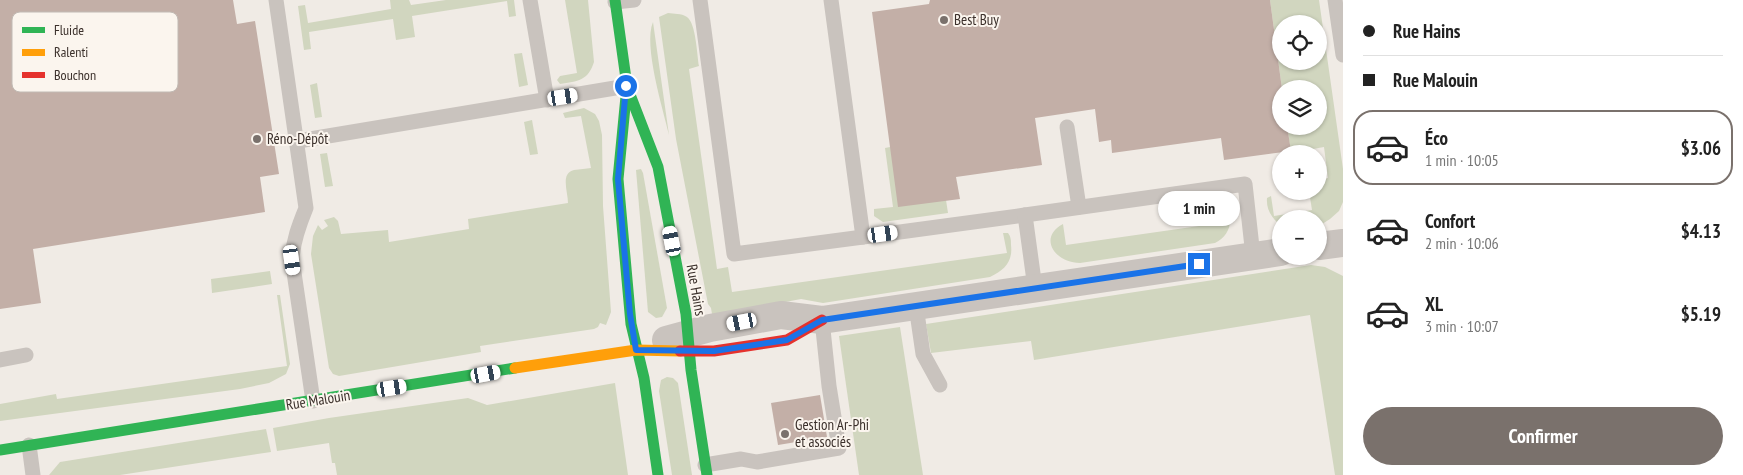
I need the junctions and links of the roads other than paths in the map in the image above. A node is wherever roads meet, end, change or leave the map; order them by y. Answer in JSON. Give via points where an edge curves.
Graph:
{"nodes":[{"id":1,"x":276,"y":0,"type":"edge"},
{"id":2,"x":530,"y":0,"type":"edge"},
{"id":3,"x":634,"y":0,"type":"edge"},
{"id":4,"x":700,"y":0,"type":"edge"},
{"id":5,"x":831,"y":0,"type":"edge"},
{"id":6,"x":1335,"y":0,"type":"edge"},
{"id":7,"x":615,"y":1,"type":"edge"},
{"id":8,"x":1343,"y":55,"type":"edge"},
{"id":9,"x":626,"y":86,"type":"junction"},
{"id":10,"x":547,"y":100,"type":"junction"},
{"id":11,"x":1067,"y":126,"type":"dead end"},
{"id":12,"x":298,"y":141,"type":"junction"},
{"id":13,"x":1080,"y":207,"type":"junction"},
{"id":14,"x":1025,"y":215,"type":"junction"},
{"id":15,"x":863,"y":237,"type":"junction"},
{"id":16,"x":1343,"y":243,"type":"edge"},
{"id":17,"x":1327,"y":245,"type":"edge"},
{"id":18,"x":1272,"y":253,"type":"edge"},
{"id":19,"x":1253,"y":256,"type":"junction"},
{"id":20,"x":1035,"y":288,"type":"junction"},
{"id":21,"x":916,"y":306,"type":"junction"},
{"id":22,"x":822,"y":320,"type":"junction"},
{"id":23,"x":689,"y":342,"type":"junction"},
{"id":24,"x":636,"y":350,"type":"junction"},
{"id":25,"x":26,"y":355,"type":"dead end"},
{"id":26,"x":0,"y":360,"type":"edge"},
{"id":27,"x":940,"y":385,"type":"dead end"},
{"id":28,"x":313,"y":401,"type":"junction"},
{"id":29,"x":29,"y":445,"type":"junction"},
{"id":30,"x":0,"y":450,"type":"edge"},
{"id":31,"x":706,"y":470,"type":"edge"},
{"id":32,"x":34,"y":475,"type":"edge"},
{"id":33,"x":658,"y":475,"type":"edge"}],
"edges":[{"from":1,"to":12,"type":"lane"},
{"from":2,"to":10,"type":"lane"},
{"from":3,"to":7,"type":"lane"},
{"from":4,"to":15,"type":"lane","via":[[734,254]]},
{"from":5,"to":15,"type":"lane"},
{"from":6,"to":8,"type":"lane"},
{"from":7,"to":9,"type":"street","name":"Rue Hains"},
{"from":9,"to":10,"type":"lane"},
{"from":9,"to":23,"type":"street","name":"Rue Hains","via":[[658,167]]},
{"from":9,"to":24,"type":"street","name":"Rue Hains","via":[[618,179]]},
{"from":10,"to":12,"type":"lane"},
{"from":11,"to":13,"type":"lane"},
{"from":12,"to":28,"type":"lane","via":[[306,208],[296,233],[292,260]]},
{"from":13,"to":14,"type":"lane"},
{"from":13,"to":19,"type":"lane","via":[[1245,184]]},
{"from":14,"to":15,"type":"lane"},
{"from":14,"to":20,"type":"lane"},
{"from":16,"to":17,"type":"street"},
{"from":18,"to":19,"type":"street","name":"Rue Malouin"},
{"from":19,"to":20,"type":"street","name":"Rue Malouin"},
{"from":20,"to":21,"type":"street","name":"Rue Malouin"},
{"from":21,"to":22,"type":"street","name":"Rue Malouin"},
{"from":21,"to":27,"type":"lane","via":[[923,354]]},
{"from":22,"to":23,"type":"street","name":"Rue Malouin","via":[[781,315]]},
{"from":22,"to":31,"type":"lane","via":[[840,448],[757,462],[741,459]]},
{"from":23,"to":24,"type":"street","name":"Rue Malouin"},
{"from":23,"to":31,"type":"street","name":"Rue Hains"},
{"from":24,"to":28,"type":"street","name":"Rue Malouin"},
{"from":24,"to":33,"type":"street","name":"Rue Hains","via":[[644,378]]},
{"from":25,"to":26,"type":"lane"},
{"from":28,"to":29,"type":"street","name":"Rue Malouin"},
{"from":29,"to":30,"type":"street","name":"Rue Malouin"},
{"from":29,"to":32,"type":"lane"}]}
